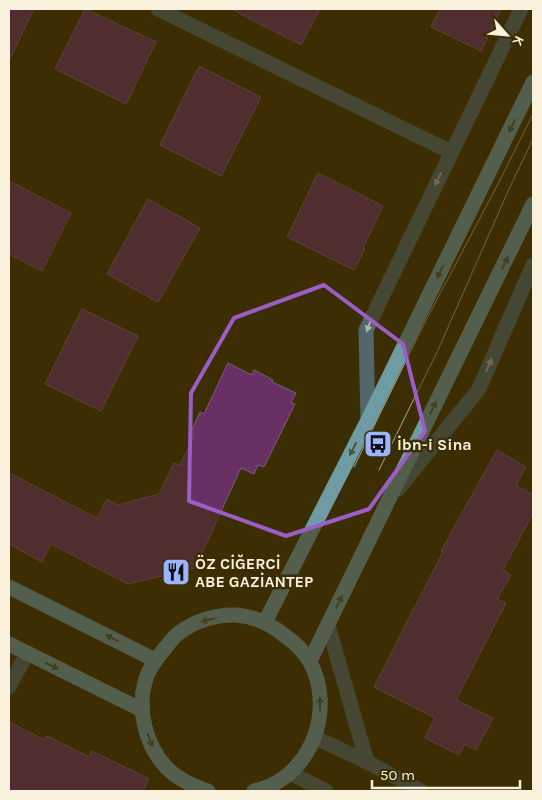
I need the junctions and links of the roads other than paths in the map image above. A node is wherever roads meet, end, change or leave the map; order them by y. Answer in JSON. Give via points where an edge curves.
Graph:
{"nodes":[{"id":1,"x":158,"y":9,"type":"edge"},
{"id":2,"x":521,"y":9,"type":"edge"},
{"id":3,"x":533,"y":82,"type":"edge"},
{"id":4,"x":451,"y":152,"type":"junction"},
{"id":5,"x":533,"y":204,"type":"edge"},
{"id":6,"x":533,"y":265,"type":"edge"},
{"id":7,"x":368,"y":420,"type":"junction"},
{"id":8,"x":387,"y":502,"type":"junction"},
{"id":9,"x":9,"y":586,"type":"edge"},
{"id":10,"x":265,"y":622,"type":"junction"},
{"id":11,"x":328,"y":625,"type":"junction"},
{"id":12,"x":9,"y":644,"type":"edge"},
{"id":13,"x":27,"y":653,"type":"junction"},
{"id":14,"x":155,"y":660,"type":"junction"},
{"id":15,"x":310,"y":661,"type":"junction"},
{"id":16,"x":9,"y":688,"type":"edge"},
{"id":17,"x":142,"y":710,"type":"junction"},
{"id":18,"x":314,"y":737,"type":"junction"},
{"id":19,"x":367,"y":762,"type":"junction"},
{"id":20,"x":290,"y":772,"type":"junction"},
{"id":21,"x":208,"y":791,"type":"edge"},
{"id":22,"x":254,"y":791,"type":"edge"},
{"id":23,"x":326,"y":791,"type":"edge"},
{"id":24,"x":421,"y":791,"type":"edge"}],
"edges":[{"from":1,"to":4,"type":"street"},
{"from":2,"to":4,"type":"street"},
{"from":3,"to":7,"type":"main road","one_way":true},
{"from":4,"to":7,"type":"street","one_way":true,"via":[[366,330]]},
{"from":8,"to":5,"type":"main road","one_way":true},
{"from":8,"to":6,"type":"street","one_way":true,"via":[[479,389]]},
{"from":7,"to":10,"type":"main road","one_way":true},
{"from":11,"to":8,"type":"main road","one_way":true},
{"from":14,"to":9,"type":"main road","one_way":true},
{"from":10,"to":14,"type":"main road","one_way":true,"via":[[236,615],[206,619],[178,633]]},
{"from":10,"to":15,"type":"main road","via":[[295,643]]},
{"from":11,"to":15,"type":"main road"},
{"from":11,"to":19,"type":"street"},
{"from":12,"to":13,"type":"main road"},
{"from":13,"to":16,"type":"street"},
{"from":13,"to":17,"type":"main road","one_way":true},
{"from":14,"to":17,"type":"main road","via":[[145,682]]},
{"from":18,"to":15,"type":"main road","one_way":true,"via":[[320,717],[320,688]]},
{"from":17,"to":21,"type":"main road","one_way":true,"via":[[149,742],[166,767],[189,785]]},
{"from":18,"to":19,"type":"street"},
{"from":18,"to":20,"type":"main road","via":[[312,745]]},
{"from":19,"to":24,"type":"street"},
{"from":20,"to":22,"type":"main road","via":[[272,785]]},
{"from":20,"to":23,"type":"street"}]}
